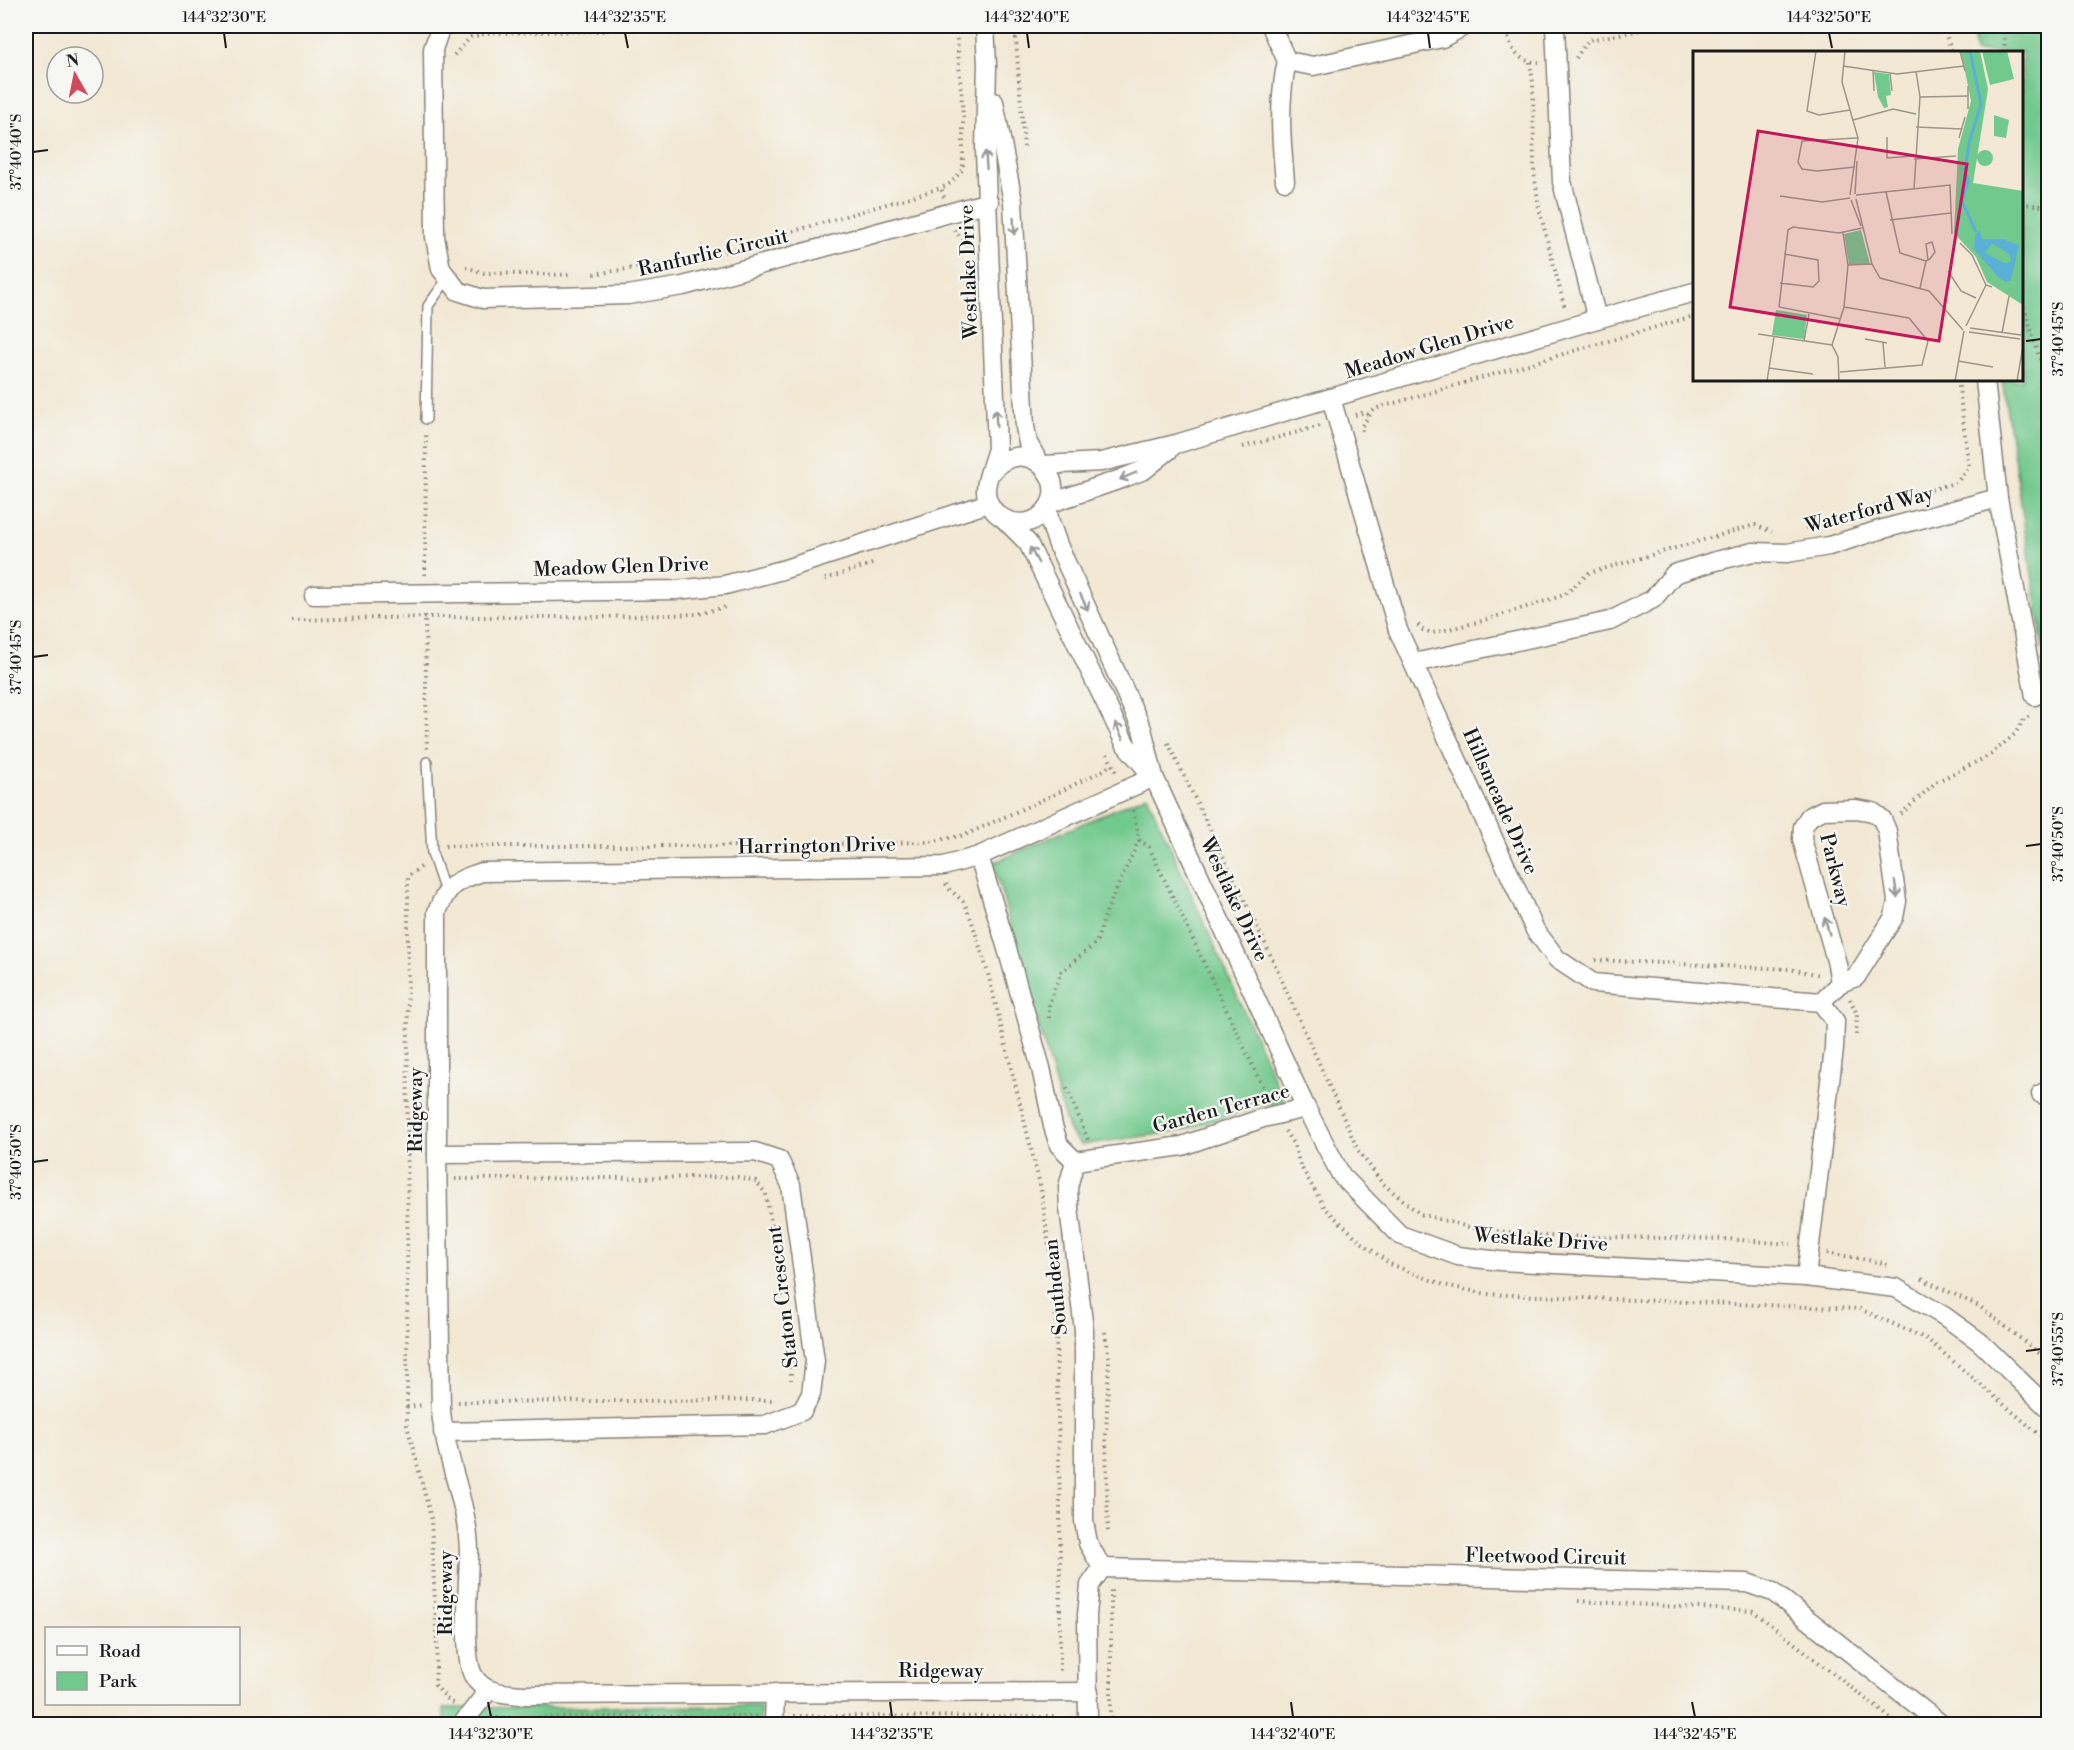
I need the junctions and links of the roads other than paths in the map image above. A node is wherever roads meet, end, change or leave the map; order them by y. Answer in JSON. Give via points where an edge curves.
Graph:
{"nodes":[{"id":1,"x":441,"y":26,"type":"edge"},
{"id":2,"x":985,"y":26,"type":"edge"},
{"id":3,"x":1271,"y":26,"type":"edge"},
{"id":4,"x":1464,"y":26,"type":"edge"},
{"id":5,"x":1560,"y":26,"type":"edge"},
{"id":6,"x":1287,"y":61,"type":"junction"},
{"id":7,"x":987,"y":65,"type":"junction"},
{"id":8,"x":1285,"y":181,"type":"dead end"},
{"id":9,"x":989,"y":202,"type":"junction"},
{"id":10,"x":448,"y":278,"type":"junction"},
{"id":11,"x":1693,"y":293,"type":"edge"},
{"id":12,"x":1597,"y":319,"type":"junction"},
{"id":13,"x":1985,"y":381,"type":"edge"},
{"id":14,"x":1331,"y":398,"type":"junction"},
{"id":15,"x":426,"y":419,"type":"road end"},
{"id":16,"x":1176,"y":444,"type":"junction"},
{"id":17,"x":1040,"y":463,"type":"junction"},
{"id":18,"x":989,"y":475,"type":"junction"},
{"id":19,"x":1998,"y":498,"type":"junction"},
{"id":20,"x":989,"y":503,"type":"junction"},
{"id":21,"x":1049,"y":506,"type":"junction"},
{"id":22,"x":1005,"y":520,"type":"junction"},
{"id":23,"x":314,"y":595,"type":"dead end"},
{"id":24,"x":1414,"y":663,"type":"junction"},
{"id":25,"x":2036,"y":704,"type":"road end"},
{"id":26,"x":427,"y":762,"type":"road end"},
{"id":27,"x":1154,"y":777,"type":"junction"},
{"id":28,"x":978,"y":856,"type":"junction"},
{"id":29,"x":445,"y":892,"type":"junction"},
{"id":30,"x":1838,"y":985,"type":"junction"},
{"id":31,"x":1821,"y":1002,"type":"junction"},
{"id":32,"x":1306,"y":1108,"type":"junction"},
{"id":33,"x":437,"y":1154,"type":"junction"},
{"id":34,"x":1075,"y":1161,"type":"junction"},
{"id":35,"x":1806,"y":1277,"type":"junction"},
{"id":36,"x":2026,"y":1387,"type":"junction"},
{"id":37,"x":2049,"y":1400,"type":"edge"},
{"id":38,"x":2049,"y":1408,"type":"edge"},
{"id":39,"x":443,"y":1432,"type":"junction"},
{"id":40,"x":1102,"y":1568,"type":"junction"},
{"id":41,"x":488,"y":1691,"type":"junction"},
{"id":42,"x":1089,"y":1692,"type":"junction"},
{"id":43,"x":775,"y":1693,"type":"junction"},
{"id":44,"x":775,"y":1721,"type":"edge"},
{"id":45,"x":462,"y":1725,"type":"edge"},
{"id":46,"x":1088,"y":1725,"type":"edge"},
{"id":47,"x":1941,"y":1725,"type":"edge"}],
"edges":[{"from":1,"to":10,"type":"street","via":[[433,50],[435,237],[441,269]]},
{"from":2,"to":7,"type":"street","name":"Westlake Drive"},
{"from":3,"to":6,"type":"street"},
{"from":4,"to":6,"type":"street","via":[[1442,38],[1313,66]]},
{"from":5,"to":12,"type":"street","via":[[1562,182]]},
{"from":6,"to":8,"type":"street","via":[[1280,111]]},
{"from":9,"to":7,"type":"street","name":"Westlake Drive","one_way":true,"via":[[985,150]]},
{"from":7,"to":17,"type":"street","name":"Westlake Drive","one_way":true,"via":[[1013,202],[1025,427],[1028,443]]},
{"from":9,"to":10,"type":"street","name":"Ranfurlie Circuit","via":[[683,286],[628,295],[483,299],[458,291]]},
{"from":18,"to":9,"type":"street","name":"Westlake Drive","one_way":true,"via":[[997,448]]},
{"from":10,"to":15,"type":"lane","via":[[428,306]]},
{"from":11,"to":12,"type":"street","name":"Meadow Glen Drive"},
{"from":12,"to":14,"type":"street","name":"Meadow Glen Drive"},
{"from":13,"to":19,"type":"street"},
{"from":14,"to":16,"type":"street","name":"Meadow Glen Drive"},
{"from":14,"to":24,"type":"street","name":"Hillsmeade Drive","via":[[1398,630]]},
{"from":16,"to":17,"type":"street","name":"Meadow Glen Drive","via":[[1101,462]]},
{"from":16,"to":21,"type":"street","name":"Meadow Glen Drive","one_way":true,"via":[[1144,470]]},
{"from":17,"to":18,"type":"street","via":[[1016,457],[996,466]]},
{"from":17,"to":21,"type":"street","via":[[1053,483]]},
{"from":18,"to":20,"type":"street"},
{"from":19,"to":24,"type":"street","name":"Waterford Way","via":[[1829,546],[1787,553],[1753,552],[1712,562],[1674,574],[1653,599],[1610,621]]},
{"from":19,"to":25,"type":"street"},
{"from":20,"to":22,"type":"street"},
{"from":20,"to":23,"type":"street","name":"Meadow Glen Drive","via":[[725,585],[676,590]]},
{"from":21,"to":22,"type":"street","via":[[1024,523]]},
{"from":21,"to":27,"type":"street","name":"Westlake Drive","one_way":true,"via":[[1058,545],[1142,729]]},
{"from":27,"to":22,"type":"street","name":"Westlake Drive","one_way":true,"via":[[1126,745],[1028,543]]},
{"from":24,"to":31,"type":"street","name":"Hillsmeade Drive","via":[[1535,930],[1557,959],[1593,983]]},
{"from":26,"to":29,"type":"lane","via":[[432,847]]},
{"from":27,"to":28,"type":"street","name":"Harrington Drive"},
{"from":27,"to":32,"type":"street","name":"Westlake Drive"},
{"from":28,"to":29,"type":"street","name":"Harrington Drive","via":[[938,866],[482,872],[463,878]]},
{"from":28,"to":34,"type":"street","via":[[1041,1068],[1059,1145]]},
{"from":29,"to":33,"type":"street","name":"Ridgeway","via":[[437,912]]},
{"from":30,"to":30,"type":"street","name":"Parkway","one_way":true,"via":[[1837,964],[1802,839],[1803,826],[1809,817],[1823,810],[1856,809],[1873,812],[1882,819],[1898,901],[1894,918],[1856,977]]},
{"from":30,"to":31,"type":"street"},
{"from":31,"to":35,"type":"street","via":[[1835,1021],[1834,1048]]},
{"from":32,"to":34,"type":"street","name":"Garden Terrace","via":[[1182,1146]]},
{"from":32,"to":35,"type":"street","name":"Westlake Drive","via":[[1341,1175],[1400,1235],[1458,1256]]},
{"from":33,"to":39,"type":"street","name":"Ridgeway"},
{"from":33,"to":39,"type":"street","name":"Staton Crescent","via":[[754,1152],[779,1160],[791,1185],[815,1361],[812,1394],[802,1411],[765,1425]]},
{"from":34,"to":40,"type":"street","name":"Southdean","via":[[1068,1187],[1084,1329],[1084,1521],[1088,1543]]},
{"from":35,"to":36,"type":"street","name":"Westlake Drive","via":[[1896,1288],[1980,1342]]},
{"from":36,"to":37,"type":"street","name":"Westlake Drive"},
{"from":36,"to":38,"type":"street","name":"Westlake Drive"},
{"from":39,"to":41,"type":"street","name":"Ridgeway","via":[[465,1517],[469,1549],[468,1651],[473,1675]]},
{"from":40,"to":42,"type":"street","via":[[1090,1585]]},
{"from":40,"to":47,"type":"street","name":"Fleetwood Circuit","via":[[1747,1583],[1773,1592]]},
{"from":41,"to":43,"type":"street","name":"Ridgeway","via":[[521,1695]]},
{"from":41,"to":45,"type":"street"},
{"from":42,"to":43,"type":"street","name":"Ridgeway"},
{"from":42,"to":46,"type":"street"},
{"from":43,"to":44,"type":"street"}]}
